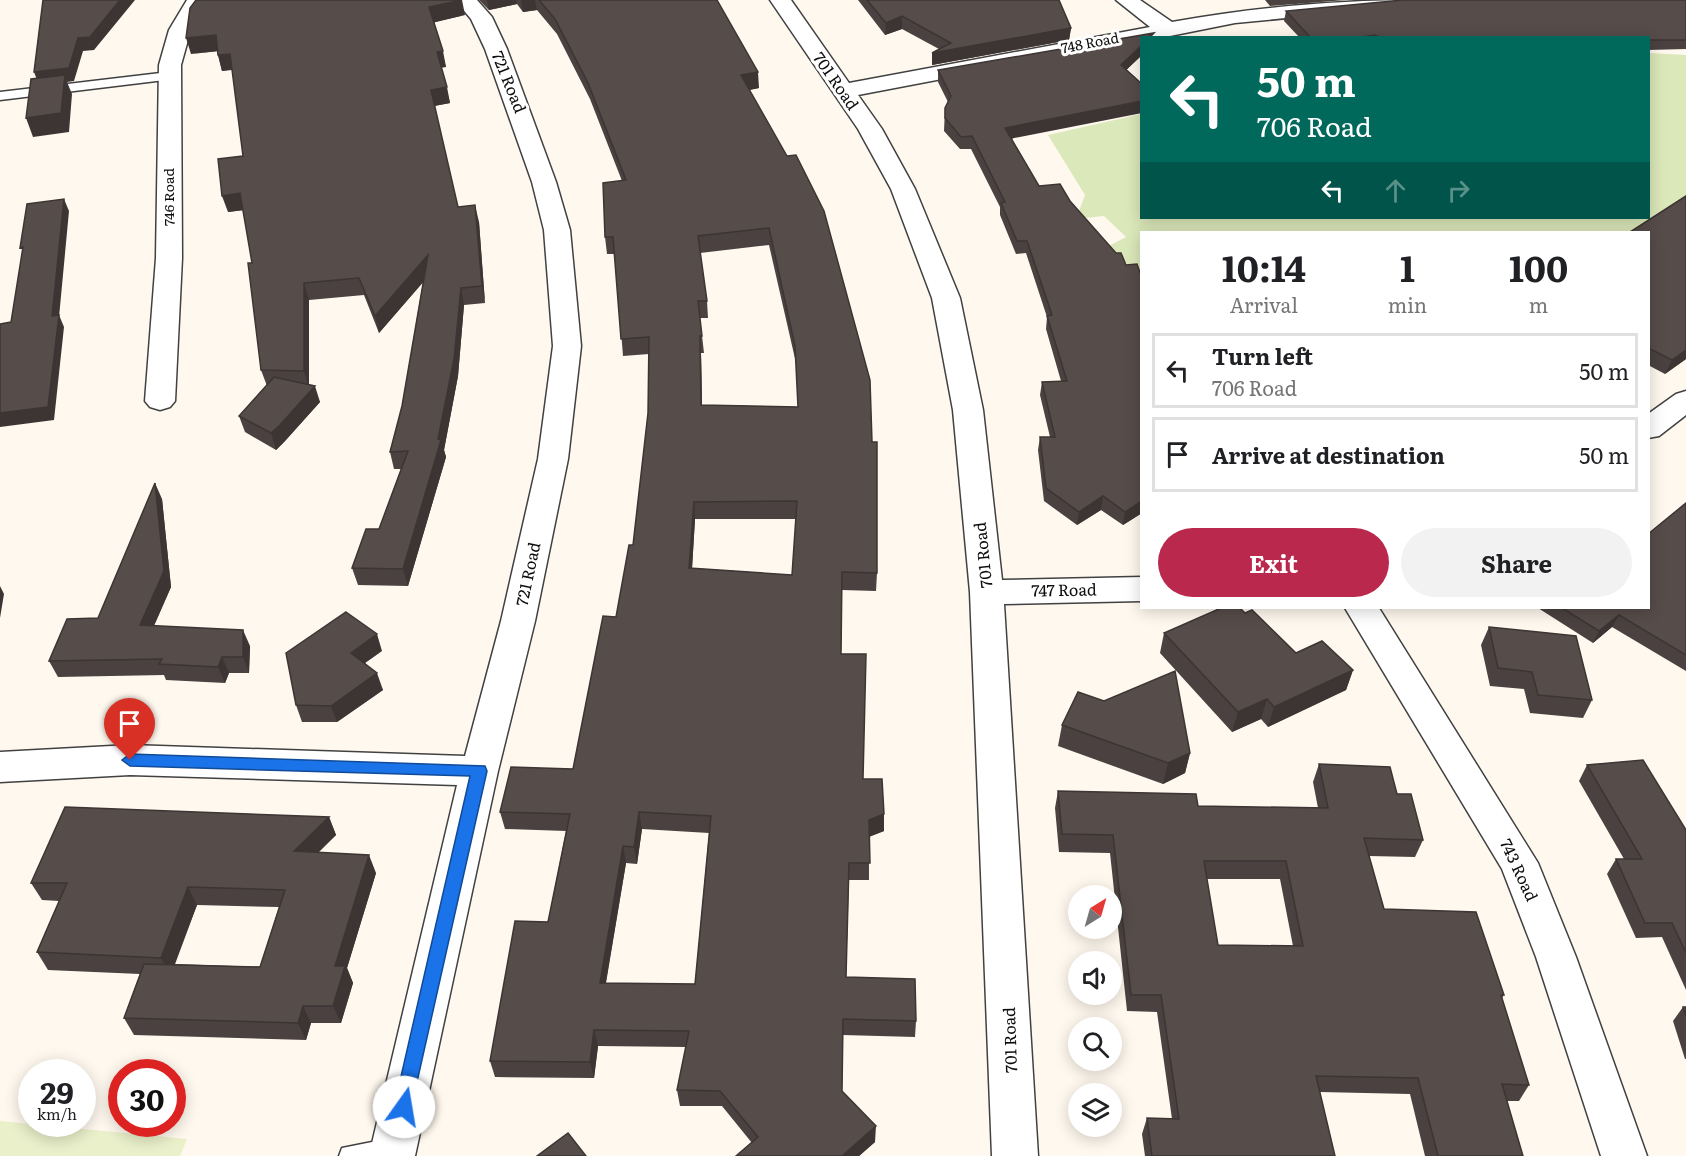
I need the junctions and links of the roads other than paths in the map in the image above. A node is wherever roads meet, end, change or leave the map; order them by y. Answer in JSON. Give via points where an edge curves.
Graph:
{"nodes":[{"id":1,"x":199,"y":0,"type":"edge"},
{"id":2,"x":465,"y":0,"type":"edge"},
{"id":3,"x":780,"y":0,"type":"edge"},
{"id":4,"x":1126,"y":0,"type":"edge"},
{"id":5,"x":1411,"y":0,"type":"edge"},
{"id":6,"x":1166,"y":28,"type":"junction"},
{"id":7,"x":169,"y":76,"type":"junction"},
{"id":8,"x":842,"y":90,"type":"junction"},
{"id":9,"x":0,"y":96,"type":"edge"},
{"id":10,"x":1686,"y":400,"type":"edge"},
{"id":11,"x":160,"y":401,"type":"dead end"},
{"id":12,"x":1650,"y":427,"type":"edge"},
{"id":13,"x":1140,"y":589,"type":"edge"},
{"id":14,"x":987,"y":592,"type":"junction"},
{"id":15,"x":1363,"y":609,"type":"edge"},
{"id":16,"x":0,"y":767,"type":"edge"},
{"id":17,"x":479,"y":771,"type":"junction"},
{"id":18,"x":393,"y":1153,"type":"edge"},
{"id":19,"x":351,"y":1156,"type":"edge"},
{"id":20,"x":1015,"y":1156,"type":"edge"},
{"id":21,"x":1624,"y":1156,"type":"edge"}],
"edges":[{"from":1,"to":7,"type":"street","name":"746 Road","via":[[176,35]]},
{"from":2,"to":17,"type":"street","name":"721 Road","via":[[481,17],[496,49],[544,182],[557,230],[567,346],[553,459],[518,621]]},
{"from":3,"to":8,"type":"street","name":"701 Road"},
{"from":4,"to":6,"type":"street"},
{"from":5,"to":6,"type":"street","name":"748 Road","via":[[1279,11]]},
{"from":6,"to":8,"type":"street","name":"748 Road"},
{"from":7,"to":9,"type":"lane"},
{"from":7,"to":11,"type":"street","name":"746 Road","via":[[169,258]]},
{"from":8,"to":14,"type":"street","name":"701 Road","via":[[870,129],[903,189],[946,298],[968,410]]},
{"from":10,"to":12,"type":"street"},
{"from":13,"to":14,"type":"street","name":"747 Road"},
{"from":14,"to":20,"type":"street","name":"701 Road"},
{"from":15,"to":21,"type":"street","name":"743 Road","via":[[1519,863],[1556,957]]},
{"from":16,"to":17,"type":"street","via":[[130,760]]},
{"from":17,"to":18,"type":"street","name":"721 Road"},
{"from":18,"to":19,"type":"lane"}]}
